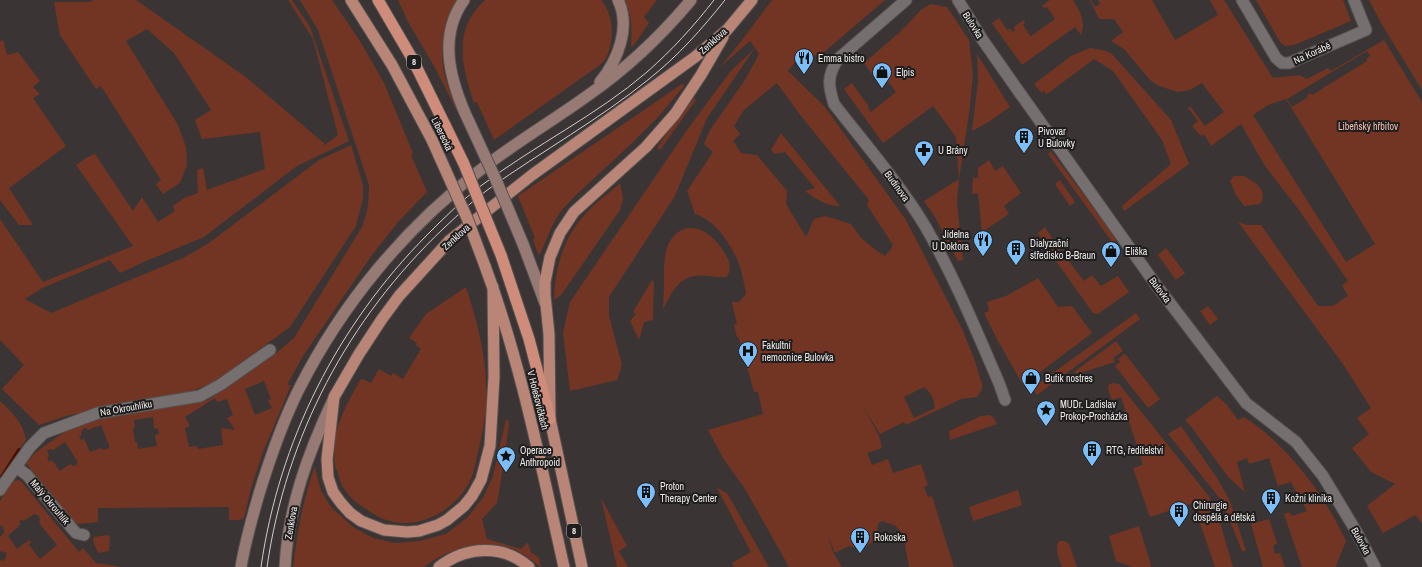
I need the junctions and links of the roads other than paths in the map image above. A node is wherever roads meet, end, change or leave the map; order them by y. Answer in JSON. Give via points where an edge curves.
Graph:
{"nodes":[{"id":1,"x":351,"y":0,"type":"edge"},
{"id":2,"x":378,"y":0,"type":"edge"},
{"id":3,"x":464,"y":0,"type":"edge"},
{"id":4,"x":618,"y":0,"type":"edge"},
{"id":5,"x":692,"y":0,"type":"edge"},
{"id":6,"x":752,"y":0,"type":"edge"},
{"id":7,"x":906,"y":0,"type":"edge"},
{"id":8,"x":958,"y":0,"type":"edge"},
{"id":9,"x":1242,"y":0,"type":"edge"},
{"id":10,"x":1354,"y":0,"type":"edge"},
{"id":11,"x":727,"y":30,"type":"junction"},
{"id":12,"x":588,"y":96,"type":"junction"},
{"id":13,"x":493,"y":287,"type":"junction"},
{"id":14,"x":513,"y":288,"type":"joint"},
{"id":15,"x":546,"y":308,"type":"junction"},
{"id":16,"x":270,"y":350,"type":"dead end"},
{"id":17,"x":334,"y":397,"type":"junction"},
{"id":18,"x":1005,"y":400,"type":"dead end"},
{"id":19,"x":550,"y":419,"type":"junction"},
{"id":20,"x":16,"y":467,"type":"junction"},
{"id":21,"x":0,"y":490,"type":"edge"},
{"id":22,"x":84,"y":535,"type":"dead end"},
{"id":23,"x":241,"y":567,"type":"edge"},
{"id":24,"x":285,"y":567,"type":"edge"},
{"id":25,"x":439,"y":567,"type":"edge"},
{"id":26,"x":529,"y":567,"type":"edge"},
{"id":27,"x":564,"y":567,"type":"edge"},
{"id":28,"x":582,"y":567,"type":"edge"},
{"id":29,"x":1375,"y":567,"type":"edge"}],
"edges":[{"from":1,"to":13,"type":"main road","name":"Liberecká","number":"8","bridge":true,"via":[[392,65],[432,140]]},
{"from":2,"to":14,"type":"highway","name":"Liberecká","number":"8","bridge":true,"via":[[413,60],[464,164]]},
{"from":3,"to":15,"type":"main road","bridge":true,"via":[[453,21],[449,37],[450,70],[455,89],[523,244]]},
{"from":4,"to":12,"type":"main road","via":[[623,19],[621,43],[605,77]]},
{"from":5,"to":12,"type":"main road","via":[[632,61]]},
{"from":6,"to":11,"type":"main road","name":"Zenklova"},
{"from":7,"to":18,"type":"street","name":"Budínova","via":[[838,59],[829,78],[830,91],[834,104],[898,188],[932,238],[955,281]]},
{"from":8,"to":29,"type":"street","name":"Bulovka","via":[[1012,83],[1154,282],[1246,403],[1296,442],[1323,476]]},
{"from":9,"to":10,"type":"street","name":"Na Korábě","via":[[1276,58],[1282,63],[1289,63],[1366,30]]},
{"from":11,"to":15,"type":"main road","via":[[675,114],[646,147],[574,212],[565,224],[554,245],[547,269]]},
{"from":11,"to":17,"type":"main road","name":"Zenklova","via":[[695,57],[532,175],[450,240],[399,296],[382,319]]},
{"from":12,"to":23,"type":"main road","via":[[480,171],[436,206],[381,265],[331,331],[299,390],[272,453]]},
{"from":13,"to":17,"type":"main road","via":[[494,377],[490,446],[481,480],[464,506],[450,518],[419,531],[395,532],[372,526],[341,503],[333,492],[327,469]]},
{"from":13,"to":27,"type":"main road","name":"V Holešovičkách","number":"8","via":[[522,382]]},
{"from":14,"to":19,"type":"highway","name":"V Holešovičkách","number":"8"},
{"from":15,"to":19,"type":"main road","via":[[549,334]]},
{"from":16,"to":20,"type":"street","name":"Na Okrouhlíku","via":[[200,396],[98,413],[44,433]]},
{"from":17,"to":24,"type":"main road","name":"Zenklova","via":[[316,436],[300,481],[288,537]]},
{"from":19,"to":28,"type":"main road","name":"V Holešovičkách","number":"8"},
{"from":20,"to":21,"type":"street","name":"Na Okrouhlíku"},
{"from":20,"to":22,"type":"street","name":"Malý Okrouhlík","via":[[27,475],[76,534]]},
{"from":25,"to":26,"type":"main road","via":[[460,555],[482,550],[510,555]]}]}
